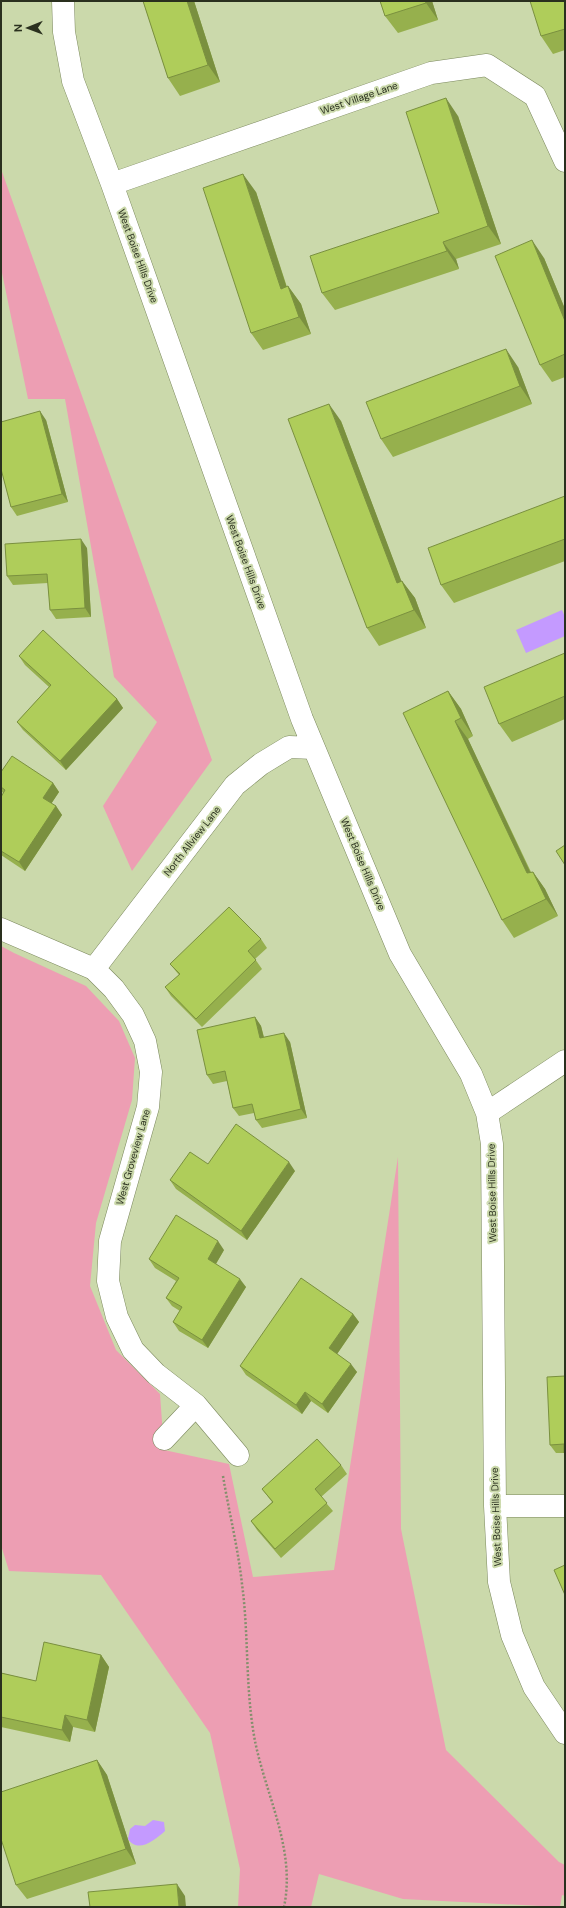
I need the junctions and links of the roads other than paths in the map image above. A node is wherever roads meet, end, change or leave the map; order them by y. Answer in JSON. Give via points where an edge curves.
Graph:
{"nodes":[{"id":1,"x":63,"y":1,"type":"edge"},
{"id":2,"x":565,"y":161,"type":"edge"},
{"id":3,"x":112,"y":184,"type":"junction"},
{"id":4,"x":314,"y":748,"type":"junction"},
{"id":5,"x":1,"y":928,"type":"edge"},
{"id":6,"x":94,"y":970,"type":"junction"},
{"id":7,"x":565,"y":1061,"type":"edge"},
{"id":8,"x":487,"y":1113,"type":"junction"},
{"id":9,"x":196,"y":1405,"type":"junction"},
{"id":10,"x":164,"y":1439,"type":"dead end"},
{"id":11,"x":238,"y":1455,"type":"dead end"},
{"id":12,"x":495,"y":1506,"type":"junction"},
{"id":13,"x":565,"y":1506,"type":"edge"},
{"id":14,"x":565,"y":1733,"type":"edge"}],
"edges":[{"from":1,"to":3,"type":"street","name":"West Boise Hills Drive","via":[[64,32],[74,81]]},
{"from":2,"to":3,"type":"street","name":"West Village Lane","via":[[535,96],[487,65],[431,73]]},
{"from":3,"to":4,"type":"street","name":"West Boise Hills Drive"},
{"from":4,"to":6,"type":"street","name":"North Allview Lane","via":[[289,747],[261,764],[235,785]]},
{"from":4,"to":8,"type":"street","name":"West Boise Hills Drive","via":[[400,954],[471,1074]]},
{"from":5,"to":6,"type":"street","name":"West Groveview Lane"},
{"from":6,"to":9,"type":"street","name":"West Groveview Lane","via":[[114,989],[133,1015],[145,1041],[151,1072],[148,1107],[110,1241],[108,1281],[117,1317],[133,1350],[156,1374]]},
{"from":7,"to":8,"type":"street"},
{"from":8,"to":12,"type":"street","name":"West Boise Hills Drive","via":[[492,1144]]},
{"from":9,"to":10,"type":"street"},
{"from":9,"to":11,"type":"street","name":"West Groveview Lane"},
{"from":12,"to":13,"type":"street"},
{"from":12,"to":14,"type":"street","name":"West Boise Hills Drive","via":[[499,1582],[512,1635],[534,1687]]}]}
